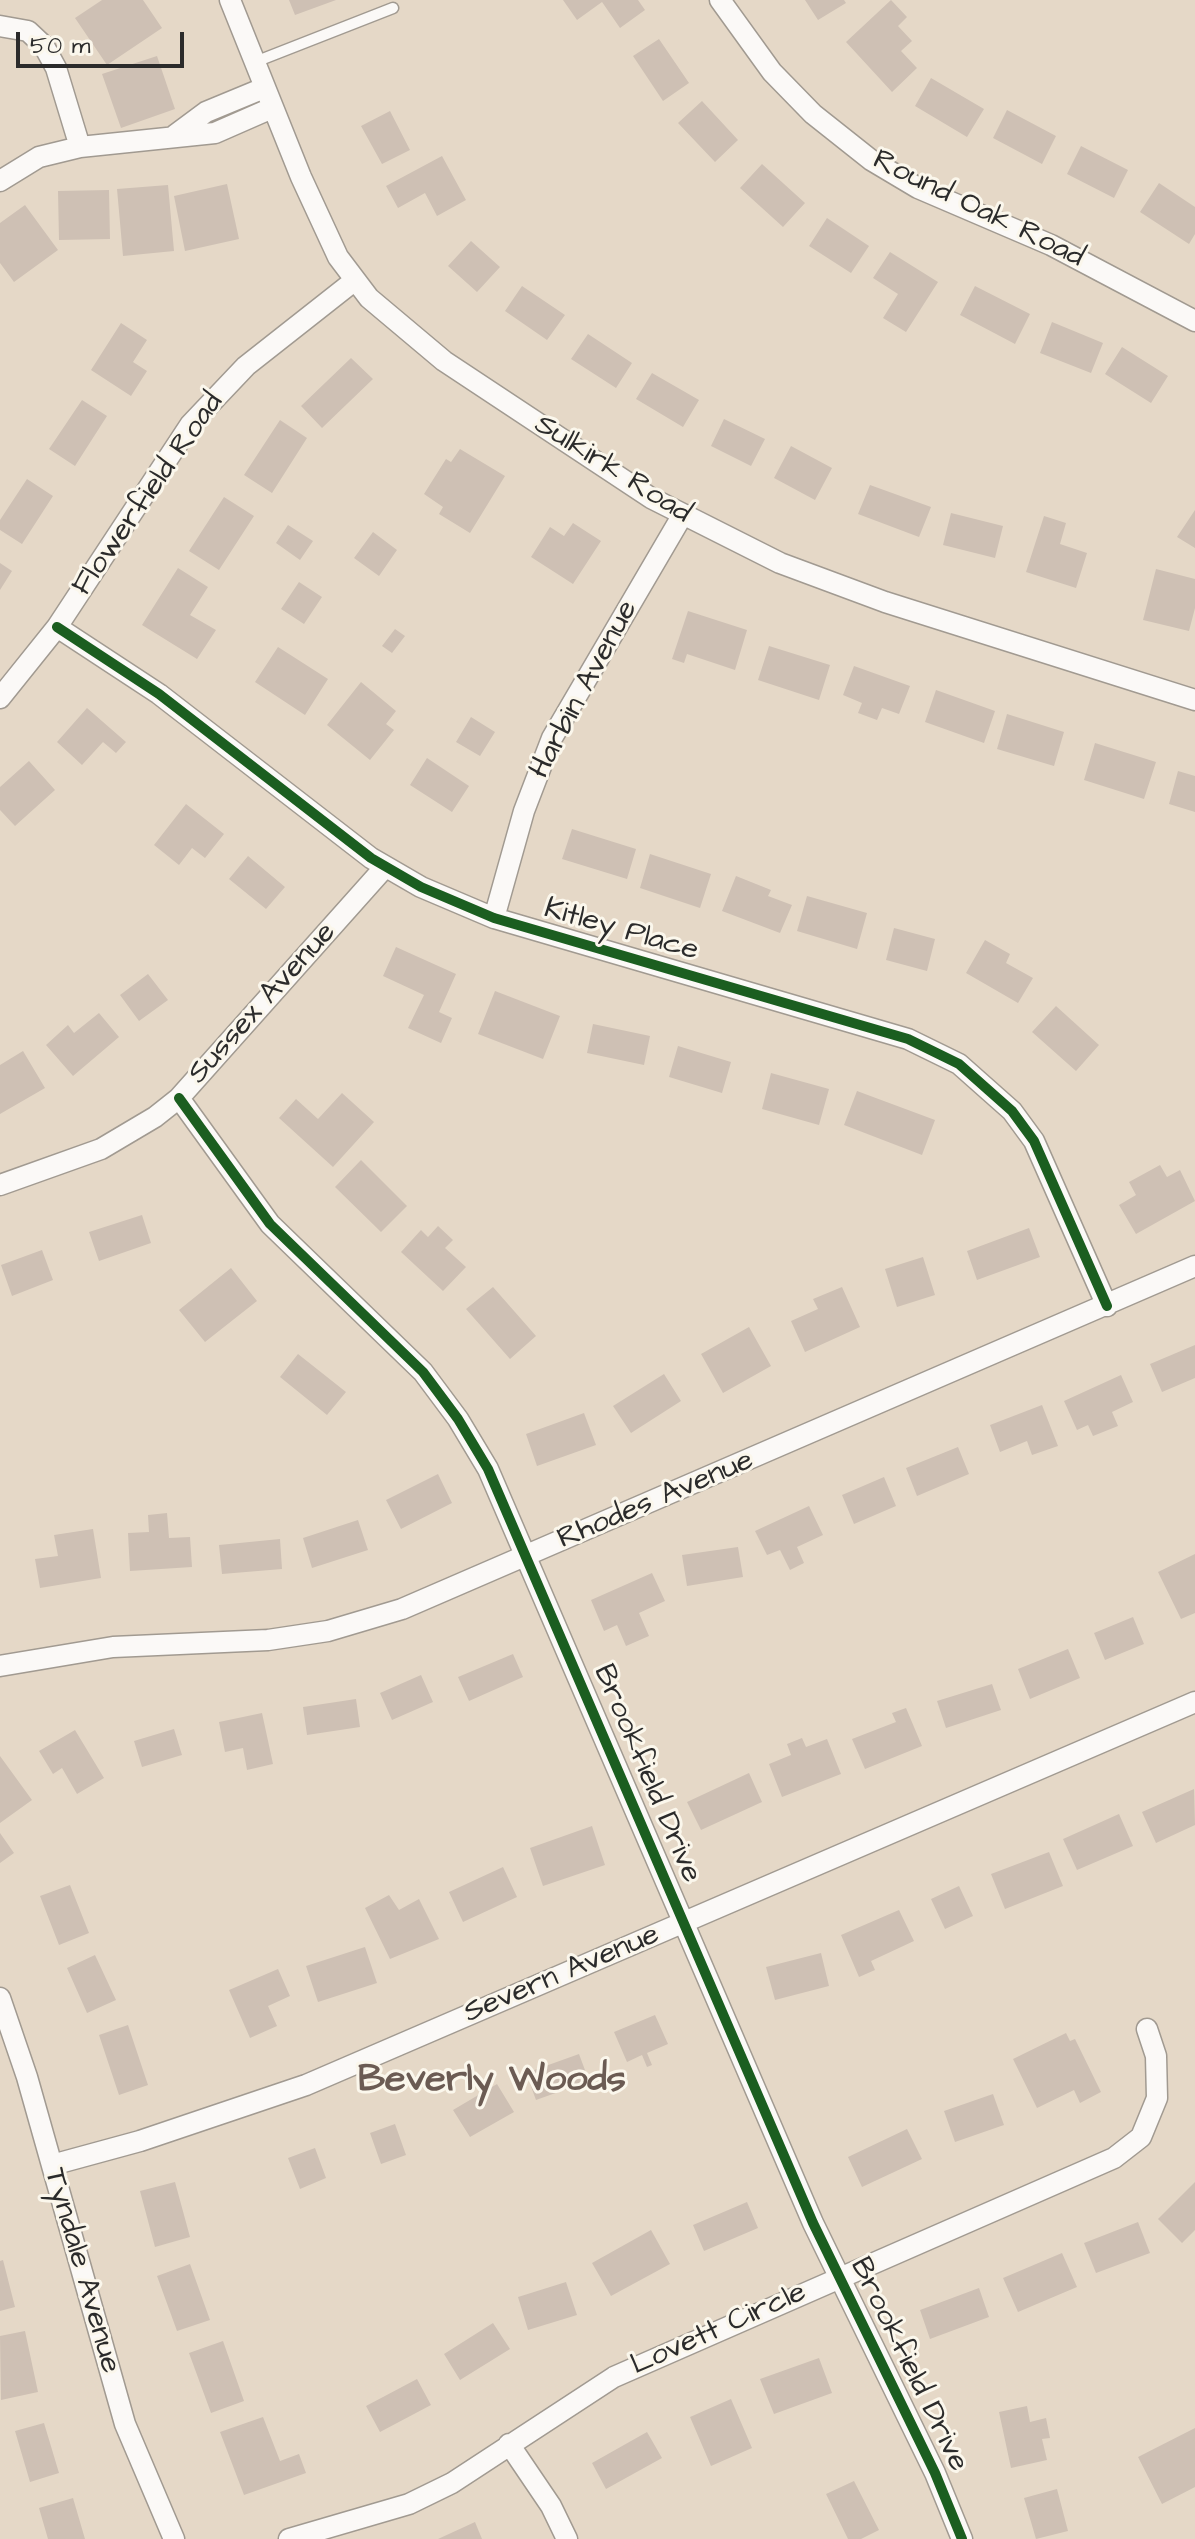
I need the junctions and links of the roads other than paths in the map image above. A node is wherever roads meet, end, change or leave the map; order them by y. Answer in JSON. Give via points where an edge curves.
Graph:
{"nodes":[{"id":1,"x":230,"y":0,"type":"edge"},
{"id":2,"x":720,"y":0,"type":"edge"},
{"id":3,"x":393,"y":8,"type":"dead end"},
{"id":4,"x":0,"y":26,"type":"edge"},
{"id":5,"x":253,"y":63,"type":"junction"},
{"id":6,"x":264,"y":88,"type":"junction"},
{"id":7,"x":272,"y":108,"type":"junction"},
{"id":8,"x":175,"y":135,"type":"junction"},
{"id":9,"x":80,"y":147,"type":"junction"},
{"id":10,"x":0,"y":181,"type":"edge"},
{"id":11,"x":354,"y":281,"type":"junction"},
{"id":12,"x":1195,"y":321,"type":"edge"},
{"id":13,"x":682,"y":516,"type":"junction"},
{"id":14,"x":57,"y":627,"type":"junction"},
{"id":15,"x":0,"y":698,"type":"edge"},
{"id":16,"x":1195,"y":700,"type":"edge"},
{"id":17,"x":385,"y":867,"type":"junction"},
{"id":18,"x":494,"y":918,"type":"junction"},
{"id":19,"x":179,"y":1098,"type":"junction"},
{"id":20,"x":0,"y":1185,"type":"edge"},
{"id":21,"x":1195,"y":1266,"type":"edge"},
{"id":22,"x":1107,"y":1306,"type":"junction"},
{"id":23,"x":526,"y":1557,"type":"junction"},
{"id":24,"x":0,"y":1666,"type":"edge"},
{"id":25,"x":1195,"y":1702,"type":"edge"},
{"id":26,"x":684,"y":1923,"type":"junction"},
{"id":27,"x":0,"y":1998,"type":"edge"},
{"id":28,"x":1147,"y":2029,"type":"dead end"},
{"id":29,"x":52,"y":2165,"type":"junction"},
{"id":30,"x":839,"y":2277,"type":"junction"},
{"id":31,"x":509,"y":2444,"type":"junction"},
{"id":32,"x":174,"y":2539,"type":"edge"},
{"id":33,"x":289,"y":2539,"type":"edge"},
{"id":34,"x":567,"y":2539,"type":"edge"},
{"id":35,"x":962,"y":2539,"type":"edge"}],
"edges":[{"from":1,"to":5,"type":"street","name":"Sulkirk Road"},
{"from":2,"to":12,"type":"street","name":"Round Oak Road","via":[[772,72],[813,114],[871,160],[918,188],[1051,245]]},
{"from":3,"to":5,"type":"lane"},
{"from":4,"to":9,"type":"street","via":[[28,31],[44,46]]},
{"from":5,"to":6,"type":"street","name":"Sulkirk Road"},
{"from":6,"to":7,"type":"street","name":"Sulkirk Road"},
{"from":6,"to":8,"type":"street","via":[[206,112]]},
{"from":7,"to":8,"type":"street","via":[[215,133]]},
{"from":7,"to":11,"type":"street","name":"Sulkirk Road","via":[[338,257]]},
{"from":8,"to":9,"type":"street"},
{"from":9,"to":10,"type":"street","via":[[39,157]]},
{"from":11,"to":13,"type":"street","name":"Sulkirk Road","via":[[444,361]]},
{"from":11,"to":14,"type":"street","name":"Flowerfield Road","via":[[246,366],[190,425]]},
{"from":13,"to":16,"type":"street","name":"Sulkirk Road","via":[[816,578]]},
{"from":13,"to":18,"type":"street","name":"Harbin Avenue","via":[[552,738],[524,811]]},
{"from":14,"to":15,"type":"street","name":"Flowerfield Road"},
{"from":14,"to":17,"type":"street","name":"Kitley Place","via":[[159,694]]},
{"from":17,"to":18,"type":"street","name":"Kitley Place"},
{"from":17,"to":19,"type":"street","name":"Sussex Avenue"},
{"from":18,"to":22,"type":"street","name":"Kitley Place","via":[[908,1039],[959,1064],[989,1087],[1034,1141]]},
{"from":19,"to":20,"type":"street","name":"Sussex Avenue","via":[[101,1149]]},
{"from":19,"to":23,"type":"street","name":"Brookfield Drive","via":[[270,1224],[423,1372],[488,1469]]},
{"from":21,"to":22,"type":"street","name":"Rhodes Avenue"},
{"from":22,"to":23,"type":"street","name":"Rhodes Avenue"},
{"from":23,"to":24,"type":"street","name":"Rhodes Avenue","via":[[402,1609],[328,1631],[268,1640],[80,1650]]},
{"from":23,"to":26,"type":"street","name":"Brookfield Drive"},
{"from":25,"to":26,"type":"street","name":"Severn Avenue"},
{"from":26,"to":29,"type":"street","name":"Severn Avenue","via":[[306,2085]]},
{"from":26,"to":30,"type":"street","name":"Brookfield Drive"},
{"from":27,"to":29,"type":"street","name":"Tyndale Avenue"},
{"from":28,"to":30,"type":"street","name":"Lovett Circle","via":[[1156,2056],[1157,2098],[1151,2121],[1133,2145],[1114,2158]]},
{"from":29,"to":32,"type":"street","name":"Tyndale Avenue","via":[[125,2424]]},
{"from":30,"to":31,"type":"street","name":"Lovett Circle","via":[[614,2377]]},
{"from":30,"to":35,"type":"street","name":"Brookfield Drive"},
{"from":31,"to":33,"type":"street","name":"Lovett Circle","via":[[452,2483],[409,2504]]},
{"from":31,"to":34,"type":"street"}]}
